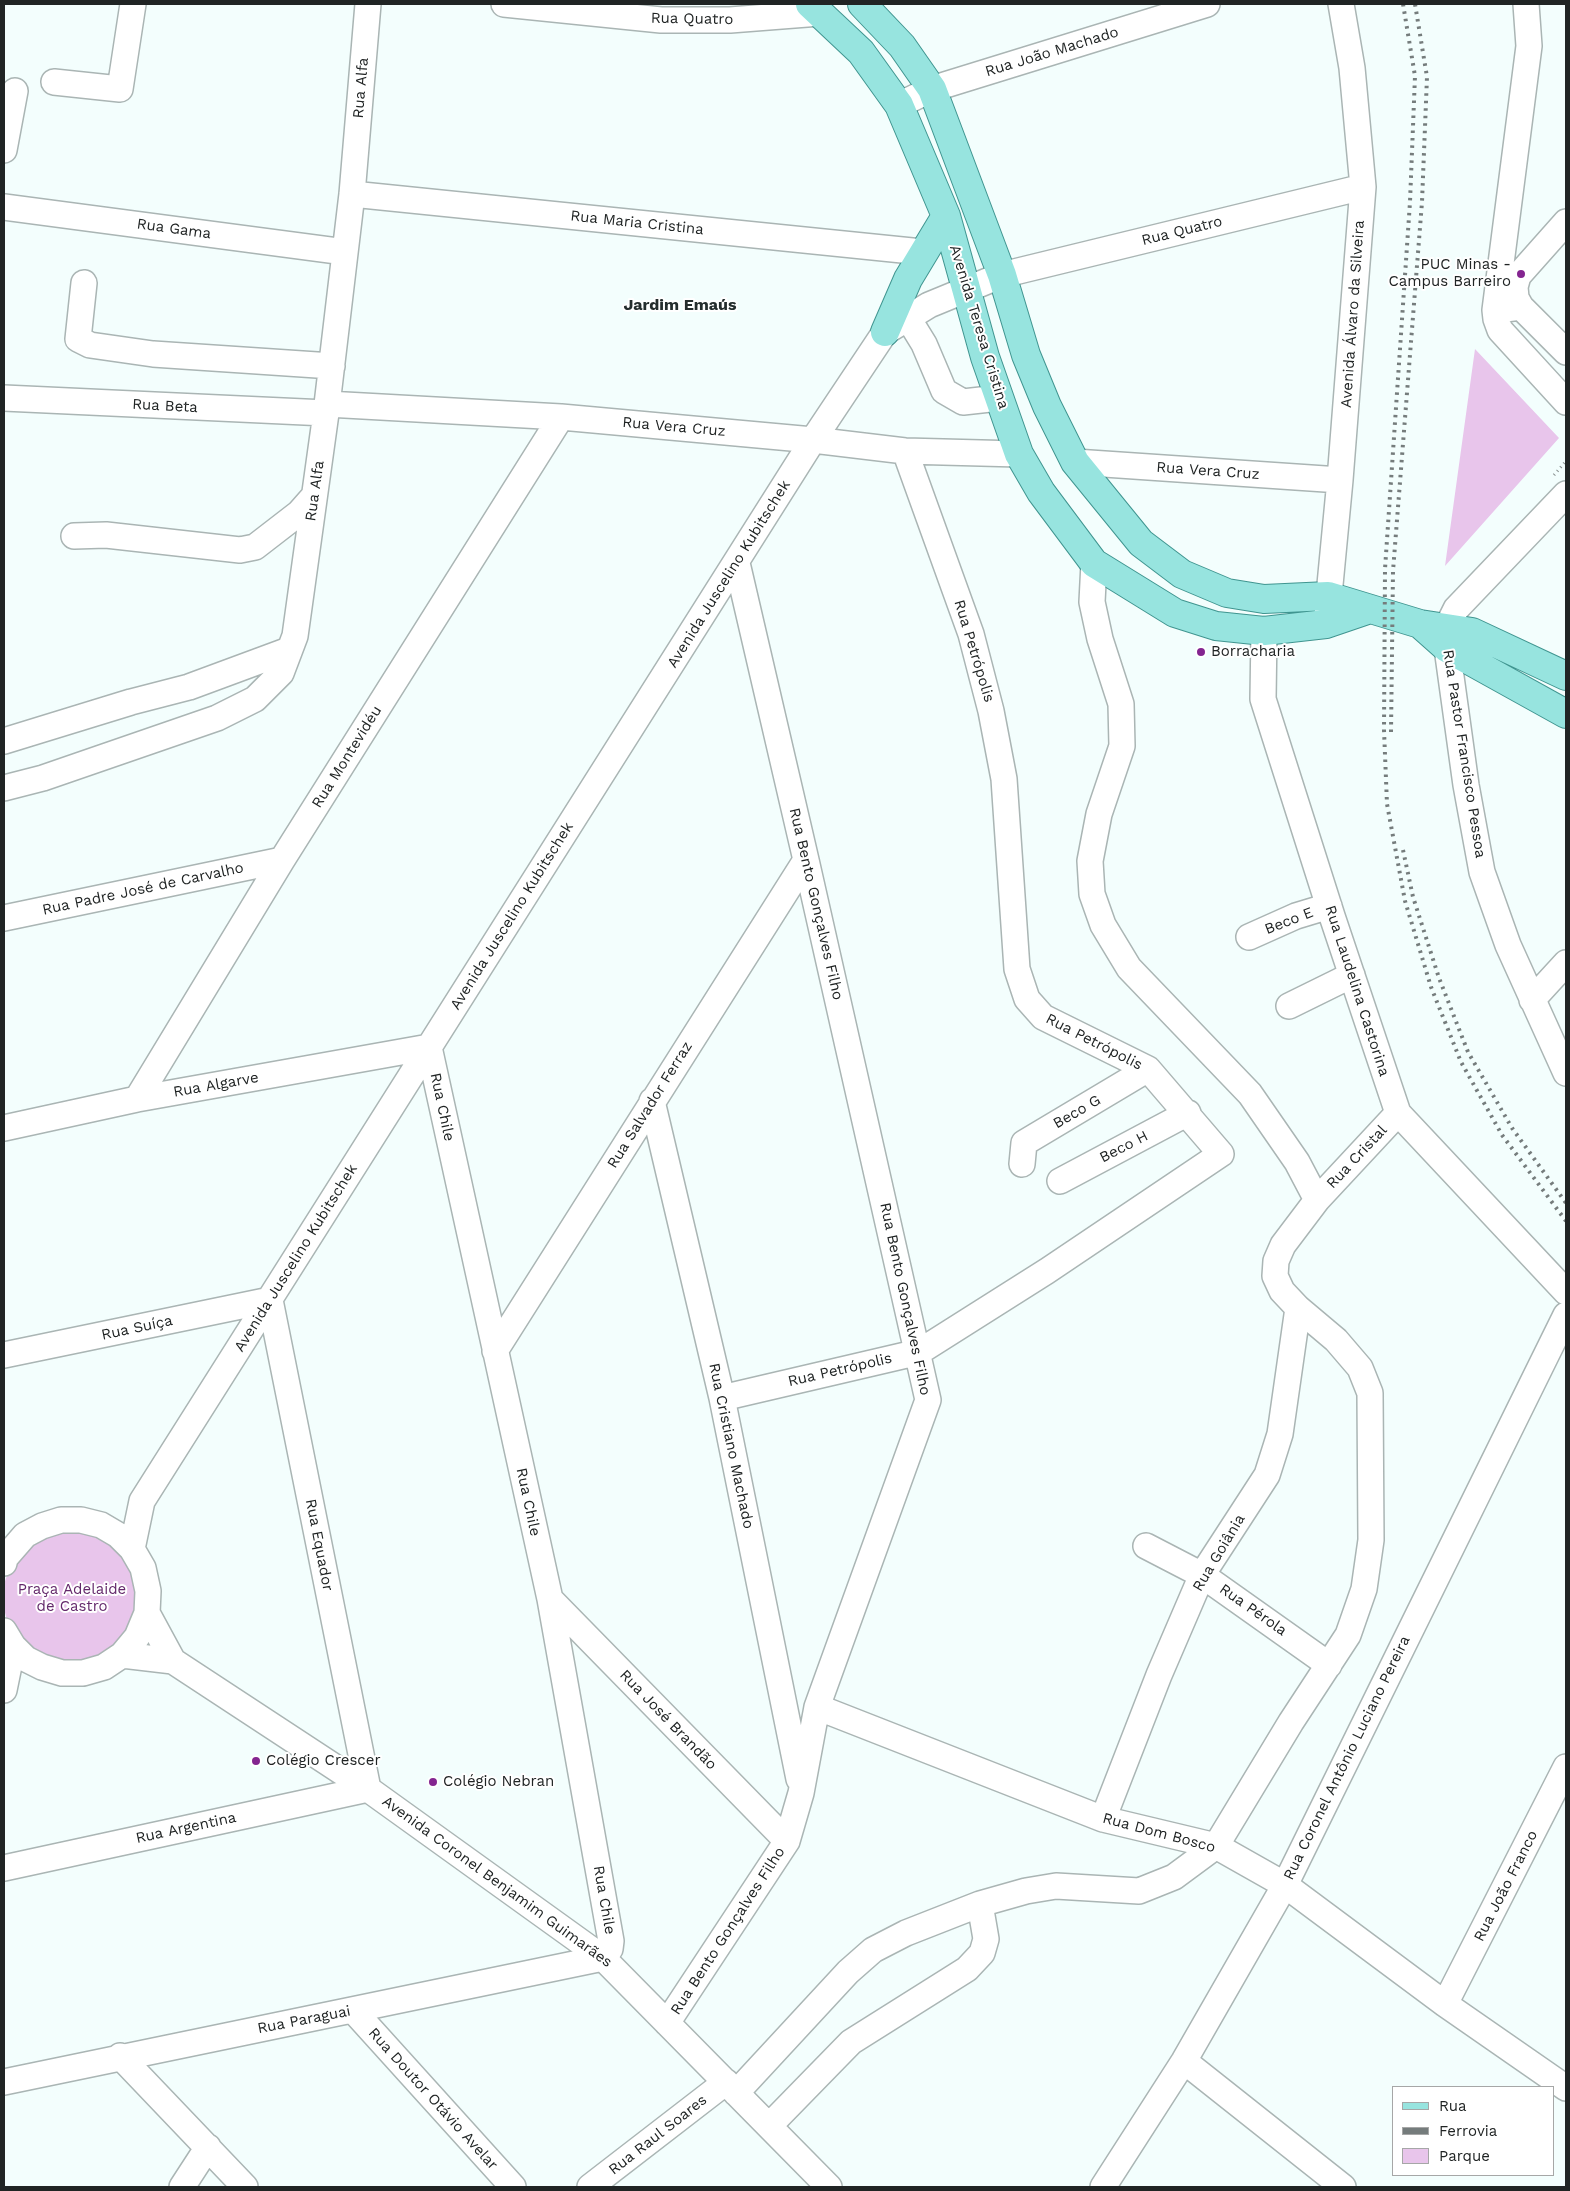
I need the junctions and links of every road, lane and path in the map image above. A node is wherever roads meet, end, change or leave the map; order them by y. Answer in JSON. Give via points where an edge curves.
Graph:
{"nodes":[{"id":1,"x":133,"y":4,"type":"edge"},
{"id":2,"x":368,"y":4,"type":"edge"},
{"id":3,"x":504,"y":4,"type":"edge"},
{"id":4,"x":862,"y":4,"type":"edge"},
{"id":5,"x":1207,"y":4,"type":"edge"},
{"id":6,"x":1341,"y":4,"type":"edge"},
{"id":7,"x":1526,"y":4,"type":"edge"},
{"id":8,"x":815,"y":8,"type":"edge"},
{"id":9,"x":54,"y":82,"type":"dead end"},
{"id":10,"x":932,"y":89,"type":"junction"},
{"id":11,"x":15,"y":91,"type":"dead end"},
{"id":12,"x":899,"y":105,"type":"junction"},
{"id":13,"x":4,"y":150,"type":"edge"},
{"id":14,"x":1363,"y":187,"type":"junction"},
{"id":15,"x":352,"y":194,"type":"junction"},
{"id":16,"x":4,"y":207,"type":"edge"},
{"id":17,"x":946,"y":216,"type":"junction"},
{"id":18,"x":1566,"y":222,"type":"edge"},
{"id":19,"x":345,"y":252,"type":"junction"},
{"id":20,"x":922,"y":252,"type":"junction"},
{"id":21,"x":1002,"y":275,"type":"junction"},
{"id":22,"x":84,"y":283,"type":"dead end"},
{"id":23,"x":966,"y":289,"type":"junction"},
{"id":24,"x":1521,"y":307,"type":"junction"},
{"id":25,"x":1495,"y":310,"type":"junction"},
{"id":26,"x":908,"y":318,"type":"junction"},
{"id":27,"x":885,"y":332,"type":"junction"},
{"id":28,"x":1564,"y":345,"type":"edge"},
{"id":29,"x":332,"y":366,"type":"junction"},
{"id":30,"x":4,"y":398,"type":"edge"},
{"id":31,"x":999,"y":398,"type":"junction"},
{"id":32,"x":1566,"y":402,"type":"edge"},
{"id":33,"x":327,"y":408,"type":"junction"},
{"id":34,"x":561,"y":417,"type":"junction"},
{"id":35,"x":813,"y":440,"type":"junction"},
{"id":36,"x":905,"y":451,"type":"junction"},
{"id":37,"x":1020,"y":454,"type":"junction"},
{"id":38,"x":1075,"y":462,"type":"junction"},
{"id":39,"x":1340,"y":480,"type":"junction"},
{"id":40,"x":1566,"y":494,"type":"edge"},
{"id":41,"x":314,"y":496,"type":"junction"},
{"id":42,"x":74,"y":536,"type":"dead end"},
{"id":43,"x":737,"y":563,"type":"junction"},
{"id":44,"x":1094,"y":563,"type":"junction"},
{"id":45,"x":1328,"y":596,"type":"junction"},
{"id":46,"x":1370,"y":609,"type":"junction"},
{"id":47,"x":1326,"y":624,"type":"junction"},
{"id":48,"x":1264,"y":632,"type":"junction"},
{"id":49,"x":1447,"y":637,"type":"junction"},
{"id":50,"x":290,"y":650,"type":"junction"},
{"id":51,"x":1566,"y":676,"type":"edge"},
{"id":52,"x":1566,"y":714,"type":"edge"},
{"id":53,"x":4,"y":740,"type":"edge"},
{"id":54,"x":4,"y":788,"type":"edge"},
{"id":55,"x":282,"y":860,"type":"junction"},
{"id":56,"x":806,"y":860,"type":"junction"},
{"id":57,"x":1329,"y":906,"type":"junction"},
{"id":58,"x":4,"y":918,"type":"edge"},
{"id":59,"x":1249,"y":937,"type":"dead end"},
{"id":60,"x":1566,"y":963,"type":"edge"},
{"id":61,"x":1352,"y":975,"type":"junction"},
{"id":62,"x":1532,"y":1000,"type":"junction"},
{"id":63,"x":1289,"y":1006,"type":"dead end"},
{"id":64,"x":429,"y":1047,"type":"junction"},
{"id":65,"x":1148,"y":1069,"type":"junction"},
{"id":66,"x":1566,"y":1072,"type":"edge"},
{"id":67,"x":138,"y":1099,"type":"junction"},
{"id":68,"x":652,"y":1100,"type":"junction"},
{"id":69,"x":1188,"y":1113,"type":"junction"},
{"id":70,"x":1398,"y":1113,"type":"junction"},
{"id":71,"x":4,"y":1128,"type":"edge"},
{"id":72,"x":1022,"y":1164,"type":"dead end"},
{"id":73,"x":1060,"y":1180,"type":"dead end"},
{"id":74,"x":1317,"y":1200,"type":"junction"},
{"id":75,"x":1566,"y":1292,"type":"edge"},
{"id":76,"x":270,"y":1300,"type":"junction"},
{"id":77,"x":1298,"y":1308,"type":"junction"},
{"id":78,"x":1566,"y":1316,"type":"edge"},
{"id":79,"x":495,"y":1351,"type":"junction"},
{"id":80,"x":919,"y":1352,"type":"junction"},
{"id":81,"x":4,"y":1355,"type":"edge"},
{"id":82,"x":722,"y":1398,"type":"junction"},
{"id":83,"x":142,"y":1502,"type":"junction"},
{"id":84,"x":101,"y":1525,"type":"junction"},
{"id":85,"x":14,"y":1534,"type":"edge"},
{"id":86,"x":1146,"y":1546,"type":"dead end"},
{"id":87,"x":132,"y":1549,"type":"junction"},
{"id":88,"x":4,"y":1563,"type":"edge"},
{"id":89,"x":1202,"y":1574,"type":"junction"},
{"id":90,"x":550,"y":1599,"type":"junction"},
{"id":91,"x":147,"y":1614,"type":"junction"},
{"id":92,"x":8,"y":1638,"type":"edge"},
{"id":93,"x":122,"y":1655,"type":"junction"},
{"id":94,"x":173,"y":1661,"type":"junction"},
{"id":95,"x":1330,"y":1665,"type":"junction"},
{"id":96,"x":42,"y":1667,"type":"junction"},
{"id":97,"x":4,"y":1691,"type":"edge"},
{"id":98,"x":817,"y":1707,"type":"junction"},
{"id":99,"x":1566,"y":1767,"type":"edge"},
{"id":100,"x":368,"y":1789,"type":"junction"},
{"id":101,"x":802,"y":1793,"type":"junction"},
{"id":102,"x":1102,"y":1819,"type":"junction"},
{"id":103,"x":787,"y":1841,"type":"junction"},
{"id":104,"x":1216,"y":1846,"type":"junction"},
{"id":105,"x":4,"y":1868,"type":"edge"},
{"id":106,"x":1285,"y":1885,"type":"junction"},
{"id":107,"x":980,"y":1904,"type":"junction"},
{"id":108,"x":603,"y":1958,"type":"junction"},
{"id":109,"x":1445,"y":2004,"type":"junction"},
{"id":110,"x":353,"y":2010,"type":"junction"},
{"id":111,"x":667,"y":2023,"type":"junction"},
{"id":112,"x":120,"y":2056,"type":"junction"},
{"id":113,"x":1184,"y":2061,"type":"junction"},
{"id":114,"x":4,"y":2082,"type":"edge"},
{"id":115,"x":731,"y":2088,"type":"junction"},
{"id":116,"x":1566,"y":2088,"type":"edge"},
{"id":117,"x":768,"y":2126,"type":"junction"},
{"id":118,"x":208,"y":2147,"type":"junction"},
{"id":119,"x":182,"y":2187,"type":"edge"},
{"id":120,"x":245,"y":2187,"type":"edge"},
{"id":121,"x":513,"y":2187,"type":"edge"},
{"id":122,"x":590,"y":2187,"type":"edge"},
{"id":123,"x":829,"y":2187,"type":"edge"},
{"id":124,"x":1103,"y":2187,"type":"edge"},
{"id":125,"x":1344,"y":2187,"type":"edge"}],
"edges":[{"from":1,"to":9,"type":"street","via":[[120,89]]},
{"from":2,"to":15,"type":"street","name":"Rua Alfa"},
{"from":3,"to":8,"type":"street","name":"Rua Quatro","via":[[661,20],[730,20]]},
{"from":4,"to":10,"type":"main road","via":[[902,46]]},
{"from":5,"to":10,"type":"street","name":"Rua João Machado"},
{"from":6,"to":14,"type":"street","name":"Avenida Álvaro da Silveira","via":[[1352,68]]},
{"from":7,"to":25,"type":"street","via":[[1529,46]]},
{"from":8,"to":12,"type":"main road","name":"Avenida Teresa Cristina","via":[[861,52]]},
{"from":10,"to":12,"type":"street","name":"Rua João Machado"},
{"from":10,"to":21,"type":"main road"},
{"from":11,"to":13,"type":"street"},
{"from":12,"to":17,"type":"main road","name":"Avenida Teresa Cristina"},
{"from":14,"to":21,"type":"street","name":"Rua Quatro"},
{"from":14,"to":39,"type":"street","name":"Avenida Álvaro da Silveira"},
{"from":15,"to":19,"type":"street","name":"Rua Alfa"},
{"from":15,"to":20,"type":"street","name":"Rua Maria Cristina"},
{"from":16,"to":19,"type":"street","name":"Rua Gama"},
{"from":17,"to":20,"type":"main road"},
{"from":17,"to":23,"type":"main road","name":"Avenida Teresa Cristina"},
{"from":18,"to":24,"type":"street","via":[[1518,276],[1516,298]]},
{"from":19,"to":29,"type":"street","name":"Rua Alfa"},
{"from":20,"to":27,"type":"main road"},
{"from":21,"to":23,"type":"street","name":"Rua Quatro"},
{"from":21,"to":38,"type":"main road","via":[[1026,355]]},
{"from":22,"to":29,"type":"street","via":[[78,339],[90,345],[153,354]]},
{"from":23,"to":26,"type":"street","name":"Rua Quatro"},
{"from":23,"to":31,"type":"main road","name":"Avenida Teresa Cristina"},
{"from":24,"to":25,"type":"street"},
{"from":24,"to":28,"type":"street"},
{"from":25,"to":32,"type":"street","via":[[1500,330]]},
{"from":26,"to":27,"type":"street","name":"Rua Quatro"},
{"from":26,"to":31,"type":"street","via":[[924,344],[944,391],[964,402]]},
{"from":27,"to":35,"type":"street","name":"Avenida Juscelino Kubitschek"},
{"from":29,"to":33,"type":"street","name":"Rua Alfa"},
{"from":30,"to":33,"type":"street","name":"Rua Beta"},
{"from":31,"to":37,"type":"main road","name":"Avenida Teresa Cristina"},
{"from":33,"to":34,"type":"street","name":"Rua Vera Cruz"},
{"from":33,"to":41,"type":"street","name":"Rua Alfa"},
{"from":34,"to":35,"type":"street","name":"Rua Vera Cruz"},
{"from":34,"to":55,"type":"street","name":"Rua Montevidéu"},
{"from":35,"to":36,"type":"street","name":"Rua Vera Cruz"},
{"from":35,"to":43,"type":"street","name":"Avenida Juscelino Kubitschek"},
{"from":36,"to":37,"type":"street","name":"Rua Vera Cruz"},
{"from":36,"to":65,"type":"street","name":"Rua Petrópolis","via":[[971,634],[991,711],[1004,779],[1017,969],[1027,999],[1043,1017]]},
{"from":37,"to":44,"type":"main road","name":"Avenida Teresa Cristina","via":[[1041,492]]},
{"from":38,"to":39,"type":"street","name":"Rua Vera Cruz"},
{"from":38,"to":45,"type":"main road","via":[[1141,543],[1182,574],[1228,593],[1264,598]]},
{"from":39,"to":45,"type":"street","name":"Avenida Álvaro da Silveira"},
{"from":40,"to":49,"type":"street","via":[[1456,609]]},
{"from":41,"to":42,"type":"street","via":[[299,513],[255,547],[240,550],[106,535]]},
{"from":41,"to":50,"type":"street","name":"Rua Alfa"},
{"from":43,"to":56,"type":"street","name":"Rua Bento Gonçalves Filho"},
{"from":43,"to":64,"type":"street","name":"Avenida Juscelino Kubitschek"},
{"from":44,"to":48,"type":"main road","name":"Avenida Teresa Cristina","via":[[1175,612],[1216,626]]},
{"from":44,"to":74,"type":"street","via":[[1092,602],[1100,639],[1122,704],[1122,746],[1099,814],[1090,861],[1092,894],[1103,925],[1130,968],[1250,1094],[1298,1162]]},
{"from":45,"to":46,"type":"main road"},
{"from":45,"to":47,"type":"street","name":"Avenida Álvaro da Silveira"},
{"from":46,"to":47,"type":"main road","name":"Avenida Teresa Cristina"},
{"from":46,"to":49,"type":"main road","via":[[1420,624]]},
{"from":47,"to":48,"type":"main road","name":"Avenida Teresa Cristina"},
{"from":48,"to":57,"type":"street","name":"Rua Laudelina Castorina","via":[[1264,699]]},
{"from":49,"to":51,"type":"main road","via":[[1472,632]]},
{"from":49,"to":52,"type":"main road"},
{"from":49,"to":62,"type":"street","name":"Rua Pastor Francisco Pessoa","via":[[1466,785],[1482,872]]},
{"from":50,"to":53,"type":"street","via":[[189,688]]},
{"from":50,"to":54,"type":"street","name":"Rua Alfa","via":[[281,673],[255,699],[224,714],[43,778]]},
{"from":55,"to":58,"type":"street","name":"Rua Padre José de Carvalho"},
{"from":55,"to":67,"type":"street","name":"Rua Montevidéu"},
{"from":56,"to":68,"type":"street","name":"Rua Salvador Ferraz"},
{"from":56,"to":80,"type":"street","name":"Rua Bento Gonçalves Filho"},
{"from":57,"to":59,"type":"street","name":"Beco E","via":[[1296,916]]},
{"from":57,"to":61,"type":"street","name":"Rua Laudelina Castorina"},
{"from":60,"to":62,"type":"street"},
{"from":61,"to":63,"type":"street"},
{"from":61,"to":70,"type":"street","name":"Rua Laudelina Castorina"},
{"from":62,"to":66,"type":"street","name":"Rua Pastor Francisco Pessoa"},
{"from":64,"to":67,"type":"street","name":"Rua Algarve"},
{"from":64,"to":76,"type":"street","name":"Avenida Juscelino Kubitschek"},
{"from":64,"to":79,"type":"street","name":"Rua Chile"},
{"from":65,"to":69,"type":"street","name":"Rua Petrópolis"},
{"from":65,"to":72,"type":"street","name":"Beco G","via":[[1024,1143]]},
{"from":67,"to":71,"type":"street","name":"Rua Algarve"},
{"from":68,"to":79,"type":"street","name":"Rua Salvador Ferraz"},
{"from":68,"to":82,"type":"street","name":"Rua Cristiano Machado"},
{"from":69,"to":73,"type":"street","name":"Beco H"},
{"from":69,"to":80,"type":"street","name":"Rua Petrópolis","via":[[1221,1154],[1047,1272]]},
{"from":70,"to":74,"type":"street","name":"Rua Cristal"},
{"from":70,"to":75,"type":"street","name":"Rua Laudelina Castorina"},
{"from":74,"to":77,"type":"street","name":"Rua Cristal","via":[[1283,1245],[1276,1261],[1275,1276],[1282,1291]]},
{"from":76,"to":81,"type":"street","name":"Rua Suíça"},
{"from":76,"to":83,"type":"street","name":"Avenida Juscelino Kubitschek"},
{"from":76,"to":100,"type":"street","name":"Rua Equador"},
{"from":77,"to":89,"type":"street","name":"Rua Goiânia","via":[[1280,1434],[1267,1475]]},
{"from":77,"to":95,"type":"street","name":"Rua Cristal","via":[[1336,1340],[1360,1368],[1370,1393],[1371,1540],[1366,1580],[1348,1635]]},
{"from":78,"to":106,"type":"street","name":"Rua Coronel Antônio Luciano Pereira"},
{"from":79,"to":90,"type":"street","name":"Rua Chile"},
{"from":80,"to":82,"type":"street","name":"Rua Petrópolis"},
{"from":80,"to":98,"type":"street","name":"Rua Bento Gonçalves Filho","via":[[928,1400]]},
{"from":82,"to":101,"type":"street","name":"Rua Cristiano Machado"},
{"from":83,"to":84,"type":"street","name":"Avenida Juscelino Kubitschek"},
{"from":83,"to":87,"type":"street","name":"Avenida Juscelino Kubitschek"},
{"from":84,"to":85,"type":"street","via":[[82,1520],[62,1520]]},
{"from":84,"to":87,"type":"street"},
{"from":85,"to":88,"type":"street"},
{"from":86,"to":89,"type":"street","name":"Rua Pérola"},
{"from":87,"to":91,"type":"street","via":[[143,1568],[148,1590]]},
{"from":89,"to":95,"type":"street","name":"Rua Pérola"},
{"from":89,"to":102,"type":"street","name":"Rua Goiânia"},
{"from":90,"to":103,"type":"street","name":"Rua José Brandão"},
{"from":90,"to":108,"type":"street","name":"Rua Chile","via":[[611,1941],[610,1949]]},
{"from":91,"to":93,"type":"street","via":[[137,1637]]},
{"from":91,"to":94,"type":"street","name":"Avenida Coronel Benjamim Guimarães"},
{"from":92,"to":96,"type":"street","via":[[26,1659]]},
{"from":92,"to":97,"type":"street"},
{"from":93,"to":94,"type":"street","name":"Avenida Coronel Benjamim Guimarães"},
{"from":93,"to":96,"type":"street","via":[[104,1667],[83,1673],[62,1673]]},
{"from":94,"to":100,"type":"street","name":"Avenida Coronel Benjamim Guimarães"},
{"from":95,"to":104,"type":"street","name":"Rua Cristal","via":[[1291,1722]]},
{"from":96,"to":97,"type":"street"},
{"from":98,"to":101,"type":"street","name":"Rua Bento Gonçalves Filho"},
{"from":98,"to":102,"type":"street","name":"Rua Dom Bosco"},
{"from":99,"to":109,"type":"street","name":"Rua João Franco"},
{"from":100,"to":105,"type":"street","name":"Rua Argentina"},
{"from":100,"to":108,"type":"street","name":"Avenida Coronel Benjamim Guimarães"},
{"from":101,"to":103,"type":"street","name":"Rua Bento Gonçalves Filho"},
{"from":102,"to":104,"type":"street","name":"Rua Dom Bosco"},
{"from":103,"to":111,"type":"street","name":"Rua Bento Gonçalves Filho"},
{"from":104,"to":106,"type":"street","name":"Rua Dom Bosco"},
{"from":104,"to":107,"type":"street","name":"Rua Raul Soares","via":[[1174,1877],[1139,1891],[1056,1886]]},
{"from":106,"to":109,"type":"street","name":"Rua Dom Bosco"},
{"from":106,"to":113,"type":"street","name":"Rua Coronel Antônio Luciano Pereira"},
{"from":107,"to":115,"type":"street","name":"Rua Raul Soares","via":[[874,1950]]},
{"from":107,"to":117,"type":"street","via":[[986,1939],[982,1953],[967,1969],[851,2042]]},
{"from":108,"to":110,"type":"street","name":"Rua Paraguai"},
{"from":108,"to":111,"type":"street","name":"Avenida Coronel Benjamim Guimarães"},
{"from":109,"to":116,"type":"street","name":"Rua Dom Bosco"},
{"from":110,"to":112,"type":"street","name":"Rua Paraguai"},
{"from":110,"to":121,"type":"street","name":"Rua Doutor Otávio Avelar"},
{"from":111,"to":115,"type":"street","name":"Avenida Coronel Benjamim Guimarães"},
{"from":112,"to":114,"type":"street","name":"Rua Paraguai"},
{"from":112,"to":118,"type":"street"},
{"from":113,"to":124,"type":"street","name":"Rua Coronel Antônio Luciano Pereira"},
{"from":113,"to":125,"type":"street"},
{"from":115,"to":117,"type":"street","name":"Avenida Coronel Benjamim Guimarães"},
{"from":115,"to":122,"type":"street","name":"Rua Raul Soares"},
{"from":117,"to":123,"type":"street","name":"Avenida Coronel Benjamim Guimarães"},
{"from":118,"to":119,"type":"street"},
{"from":118,"to":120,"type":"street"}]}
